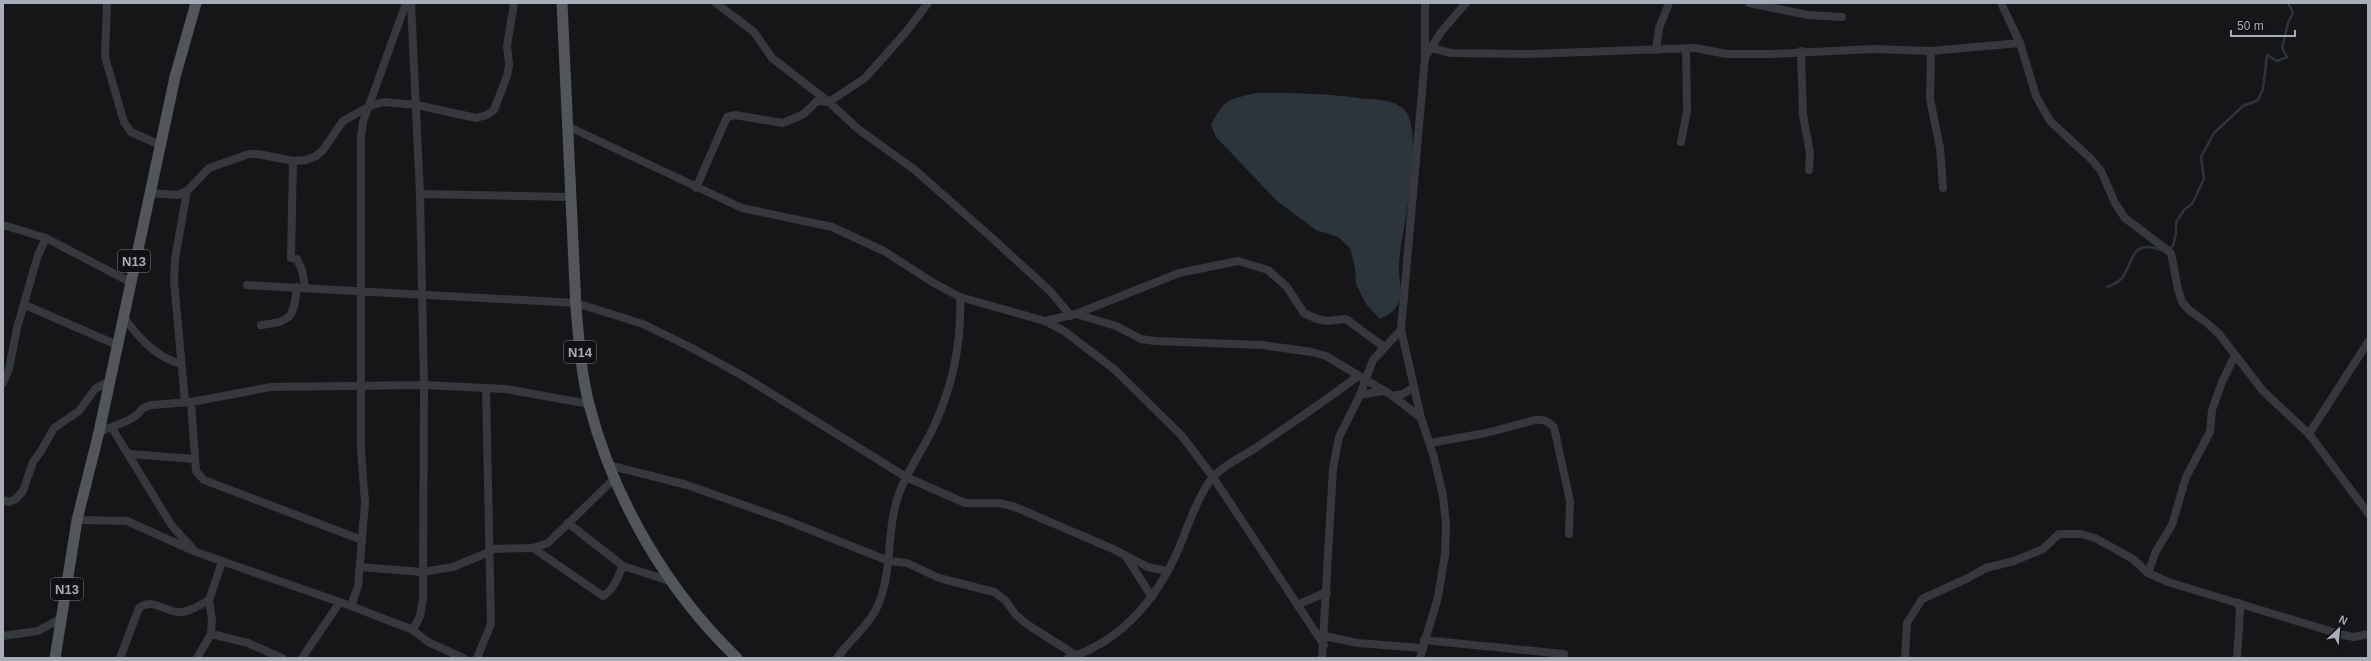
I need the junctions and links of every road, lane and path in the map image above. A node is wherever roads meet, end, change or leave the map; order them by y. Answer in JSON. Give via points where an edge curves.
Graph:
{"nodes":[{"id":1,"x":107,"y":3,"type":"edge"},
{"id":2,"x":196,"y":3,"type":"edge"},
{"id":3,"x":406,"y":3,"type":"edge"},
{"id":4,"x":411,"y":3,"type":"edge"},
{"id":5,"x":514,"y":3,"type":"edge"},
{"id":6,"x":562,"y":3,"type":"edge"},
{"id":7,"x":716,"y":3,"type":"edge"},
{"id":8,"x":928,"y":3,"type":"edge"},
{"id":9,"x":1425,"y":3,"type":"edge"},
{"id":10,"x":1466,"y":3,"type":"edge"},
{"id":11,"x":1668,"y":3,"type":"edge"},
{"id":12,"x":1749,"y":3,"type":"edge"},
{"id":13,"x":2002,"y":3,"type":"edge"},
{"id":14,"x":1842,"y":17,"type":"dead end"},
{"id":15,"x":2020,"y":43,"type":"junction"},
{"id":16,"x":1431,"y":48,"type":"junction"},
{"id":17,"x":1686,"y":49,"type":"junction"},
{"id":18,"x":1656,"y":50,"type":"junction"},
{"id":19,"x":1801,"y":51,"type":"junction"},
{"id":20,"x":1931,"y":51,"type":"junction"},
{"id":21,"x":1425,"y":57,"type":"junction"},
{"id":22,"x":829,"y":102,"type":"junction"},
{"id":23,"x":417,"y":105,"type":"junction"},
{"id":24,"x":370,"y":106,"type":"junction"},
{"id":25,"x":567,"y":126,"type":"junction"},
{"id":26,"x":1681,"y":142,"type":"dead end"},
{"id":27,"x":160,"y":145,"type":"junction"},
{"id":28,"x":293,"y":161,"type":"junction"},
{"id":29,"x":1809,"y":170,"type":"dead end"},
{"id":30,"x":696,"y":188,"type":"junction"},
{"id":31,"x":1943,"y":188,"type":"dead end"},
{"id":32,"x":187,"y":191,"type":"junction"},
{"id":33,"x":149,"y":193,"type":"junction"},
{"id":34,"x":420,"y":194,"type":"junction"},
{"id":35,"x":570,"y":197,"type":"junction"},
{"id":36,"x":3,"y":225,"type":"edge"},
{"id":37,"x":46,"y":238,"type":"junction"},
{"id":38,"x":130,"y":282,"type":"junction"},
{"id":39,"x":247,"y":285,"type":"dead end"},
{"id":40,"x":301,"y":287,"type":"junction"},
{"id":41,"x":361,"y":290,"type":"junction"},
{"id":42,"x":422,"y":294,"type":"junction"},
{"id":43,"x":960,"y":297,"type":"junction"},
{"id":44,"x":576,"y":303,"type":"junction"},
{"id":45,"x":25,"y":305,"type":"junction"},
{"id":46,"x":1073,"y":315,"type":"junction"},
{"id":47,"x":123,"y":316,"type":"junction"},
{"id":48,"x":1045,"y":321,"type":"junction"},
{"id":49,"x":261,"y":325,"type":"dead end"},
{"id":50,"x":1401,"y":330,"type":"junction"},
{"id":51,"x":2368,"y":342,"type":"edge"},
{"id":52,"x":117,"y":346,"type":"junction"},
{"id":53,"x":1384,"y":347,"type":"junction"},
{"id":54,"x":2235,"y":355,"type":"junction"},
{"id":55,"x":181,"y":364,"type":"junction"},
{"id":56,"x":1362,"y":378,"type":"junction"},
{"id":57,"x":109,"y":381,"type":"junction"},
{"id":58,"x":3,"y":383,"type":"edge"},
{"id":59,"x":424,"y":385,"type":"junction"},
{"id":60,"x":361,"y":387,"type":"junction"},
{"id":61,"x":1414,"y":387,"type":"junction"},
{"id":62,"x":486,"y":389,"type":"junction"},
{"id":63,"x":1383,"y":391,"type":"junction"},
{"id":64,"x":1360,"y":395,"type":"junction"},
{"id":65,"x":1393,"y":396,"type":"junction"},
{"id":66,"x":188,"y":402,"type":"junction"},
{"id":67,"x":589,"y":404,"type":"junction"},
{"id":68,"x":1421,"y":418,"type":"junction"},
{"id":69,"x":112,"y":428,"type":"junction"},
{"id":70,"x":99,"y":432,"type":"junction"},
{"id":71,"x":2309,"y":434,"type":"junction"},
{"id":72,"x":1430,"y":443,"type":"junction"},
{"id":73,"x":130,"y":454,"type":"junction"},
{"id":74,"x":196,"y":459,"type":"junction"},
{"id":75,"x":608,"y":465,"type":"junction"},
{"id":76,"x":906,"y":477,"type":"junction"},
{"id":77,"x":1213,"y":477,"type":"junction"},
{"id":78,"x":615,"y":478,"type":"junction"},
{"id":79,"x":3,"y":500,"type":"edge"},
{"id":80,"x":2368,"y":513,"type":"edge"},
{"id":81,"x":77,"y":520,"type":"junction"},
{"id":82,"x":568,"y":523,"type":"junction"},
{"id":83,"x":1569,"y":534,"type":"dead end"},
{"id":84,"x":362,"y":540,"type":"junction"},
{"id":85,"x":533,"y":548,"type":"junction"},
{"id":86,"x":489,"y":551,"type":"junction"},
{"id":87,"x":196,"y":552,"type":"junction"},
{"id":88,"x":1127,"y":558,"type":"junction"},
{"id":89,"x":890,"y":561,"type":"junction"},
{"id":90,"x":222,"y":562,"type":"junction"},
{"id":91,"x":623,"y":566,"type":"junction"},
{"id":92,"x":360,"y":567,"type":"junction"},
{"id":93,"x":1167,"y":571,"type":"junction"},
{"id":94,"x":422,"y":572,"type":"junction"},
{"id":95,"x":2148,"y":573,"type":"junction"},
{"id":96,"x":673,"y":582,"type":"junction"},
{"id":97,"x":1327,"y":592,"type":"junction"},
{"id":98,"x":1152,"y":597,"type":"junction"},
{"id":99,"x":209,"y":600,"type":"junction"},
{"id":100,"x":340,"y":602,"type":"junction"},
{"id":101,"x":2238,"y":603,"type":"junction"},
{"id":102,"x":351,"y":606,"type":"junction"},
{"id":103,"x":1297,"y":606,"type":"junction"},
{"id":104,"x":63,"y":616,"type":"junction"},
{"id":105,"x":413,"y":630,"type":"junction"},
{"id":106,"x":211,"y":634,"type":"junction"},
{"id":107,"x":2368,"y":634,"type":"edge"},
{"id":108,"x":3,"y":636,"type":"edge"},
{"id":109,"x":1324,"y":636,"type":"junction"},
{"id":110,"x":1424,"y":640,"type":"junction"},
{"id":111,"x":1324,"y":645,"type":"junction"},
{"id":112,"x":1421,"y":648,"type":"junction"},
{"id":113,"x":1564,"y":654,"type":"dead end"},
{"id":114,"x":1075,"y":657,"type":"edge"},
{"id":115,"x":55,"y":658,"type":"edge"},
{"id":116,"x":120,"y":658,"type":"edge"},
{"id":117,"x":197,"y":658,"type":"edge"},
{"id":118,"x":282,"y":658,"type":"edge"},
{"id":119,"x":302,"y":658,"type":"edge"},
{"id":120,"x":463,"y":658,"type":"edge"},
{"id":121,"x":477,"y":658,"type":"edge"},
{"id":122,"x":737,"y":658,"type":"edge"},
{"id":123,"x":837,"y":658,"type":"edge"},
{"id":124,"x":1322,"y":658,"type":"edge"},
{"id":125,"x":1420,"y":658,"type":"edge"},
{"id":126,"x":1905,"y":658,"type":"edge"},
{"id":127,"x":2236,"y":658,"type":"edge"}],
"edges":[{"from":1,"to":27,"type":"street","via":[[105,58],[124,122],[131,132]]},
{"from":2,"to":27,"type":"main road","number":"N13","via":[[175,77]]},
{"from":3,"to":24,"type":"street"},
{"from":4,"to":23,"type":"street"},
{"from":5,"to":23,"type":"street","via":[[508,46],[509,65],[500,99],[494,110],[476,118]]},
{"from":6,"to":25,"type":"main road","number":"N14"},
{"from":7,"to":22,"type":"street","via":[[754,32],[772,58]]},
{"from":8,"to":22,"type":"street","via":[[865,78]]},
{"from":9,"to":21,"type":"street"},
{"from":10,"to":16,"type":"street"},
{"from":11,"to":18,"type":"street","via":[[1659,28]]},
{"from":12,"to":14,"type":"street","via":[[1808,15]]},
{"from":13,"to":15,"type":"street"},
{"from":15,"to":20,"type":"street"},
{"from":15,"to":54,"type":"street","via":[[2036,96],[2050,121],[2101,171],[2115,203],[2125,218],[2171,253],[2182,302],[2219,334]]},
{"from":16,"to":18,"type":"street","via":[[1451,53]]},
{"from":16,"to":21,"type":"street"},
{"from":17,"to":18,"type":"street"},
{"from":17,"to":19,"type":"street","via":[[1727,54]]},
{"from":17,"to":26,"type":"street","via":[[1687,110]]},
{"from":19,"to":20,"type":"street"},
{"from":19,"to":29,"type":"street","via":[[1803,115],[1810,153]]},
{"from":20,"to":31,"type":"street","via":[[1930,99],[1940,148]]},
{"from":21,"to":50,"type":"street"},
{"from":22,"to":30,"type":"street","via":[[817,101],[804,114],[783,123],[735,115],[727,117]]},
{"from":22,"to":46,"type":"street","via":[[858,130],[915,170],[1050,291]]},
{"from":23,"to":24,"type":"street","via":[[384,102]]},
{"from":23,"to":34,"type":"street"},
{"from":24,"to":28,"type":"street","via":[[343,121],[316,156]]},
{"from":24,"to":41,"type":"street","via":[[361,137]]},
{"from":25,"to":30,"type":"street"},
{"from":25,"to":35,"type":"main road","number":"N14"},
{"from":27,"to":33,"type":"main road","number":"N13"},
{"from":28,"to":32,"type":"street","via":[[249,154],[209,168]]},
{"from":28,"to":40,"type":"street","via":[[291,258],[297,259],[302,270]]},
{"from":30,"to":43,"type":"street","via":[[742,208],[832,227],[884,251]]},
{"from":32,"to":33,"type":"street","via":[[178,195]]},
{"from":32,"to":55,"type":"street","via":[[176,252],[174,281]]},
{"from":33,"to":38,"type":"main road","number":"N13"},
{"from":34,"to":35,"type":"street"},
{"from":34,"to":42,"type":"street"},
{"from":35,"to":44,"type":"main road","number":"N14"},
{"from":36,"to":37,"type":"street"},
{"from":37,"to":38,"type":"street"},
{"from":37,"to":45,"type":"street","via":[[38,255]]},
{"from":38,"to":47,"type":"main road","number":"N13"},
{"from":39,"to":40,"type":"street"},
{"from":40,"to":41,"type":"street"},
{"from":40,"to":49,"type":"street","via":[[291,315],[282,323]]},
{"from":41,"to":42,"type":"street"},
{"from":41,"to":60,"type":"street"},
{"from":42,"to":44,"type":"street"},
{"from":42,"to":59,"type":"street"},
{"from":43,"to":48,"type":"street"},
{"from":43,"to":76,"type":"street","via":[[961,314],[956,356],[947,389],[935,424]]},
{"from":44,"to":67,"type":"main road","number":"N14","via":[[579,351]]},
{"from":44,"to":76,"type":"street","via":[[643,324],[690,347],[743,376]]},
{"from":45,"to":52,"type":"street"},
{"from":45,"to":58,"type":"street"},
{"from":46,"to":48,"type":"street"},
{"from":46,"to":53,"type":"street","via":[[1179,273],[1238,261],[1268,270],[1287,287],[1304,312],[1326,321],[1346,318]]},
{"from":46,"to":56,"type":"street","via":[[1116,326],[1141,339],[1262,345],[1312,352],[1326,356]]},
{"from":47,"to":52,"type":"main road","number":"N13"},
{"from":47,"to":55,"type":"street","via":[[158,354]]},
{"from":48,"to":77,"type":"street","via":[[1064,331],[1119,374],[1182,436]]},
{"from":50,"to":53,"type":"street"},
{"from":50,"to":61,"type":"street"},
{"from":51,"to":71,"type":"street"},
{"from":52,"to":57,"type":"main road","number":"N13"},
{"from":53,"to":56,"type":"street"},
{"from":54,"to":71,"type":"street","via":[[2262,390]]},
{"from":54,"to":95,"type":"street","via":[[2214,403],[2210,432],[2186,477],[2172,525],[2156,551]]},
{"from":55,"to":66,"type":"street"},
{"from":56,"to":63,"type":"street"},
{"from":56,"to":64,"type":"street"},
{"from":56,"to":77,"type":"street"},
{"from":57,"to":70,"type":"main road","number":"N13"},
{"from":57,"to":79,"type":"street","via":[[95,389],[79,411],[54,428],[33,462],[23,491],[16,499],[9,502]]},
{"from":59,"to":60,"type":"street"},
{"from":59,"to":62,"type":"street"},
{"from":59,"to":94,"type":"street"},
{"from":60,"to":66,"type":"street","via":[[271,387]]},
{"from":60,"to":84,"type":"street","via":[[361,450],[365,503]]},
{"from":61,"to":65,"type":"street","via":[[1404,394]]},
{"from":61,"to":68,"type":"street"},
{"from":62,"to":67,"type":"street"},
{"from":62,"to":86,"type":"street"},
{"from":63,"to":64,"type":"street"},
{"from":63,"to":65,"type":"street"},
{"from":64,"to":97,"type":"street","via":[[1339,437],[1333,468]]},
{"from":65,"to":68,"type":"street"},
{"from":66,"to":69,"type":"street","via":[[143,408],[137,415]]},
{"from":66,"to":74,"type":"street"},
{"from":67,"to":75,"type":"main road","number":"N14"},
{"from":68,"to":72,"type":"street"},
{"from":69,"to":70,"type":"street"},
{"from":69,"to":73,"type":"street"},
{"from":70,"to":81,"type":"main road","number":"N13"},
{"from":71,"to":80,"type":"street"},
{"from":72,"to":83,"type":"street","via":[[1486,433],[1535,420],[1542,419],[1550,423],[1554,427],[1570,500]]},
{"from":72,"to":110,"type":"street","via":[[1444,495],[1446,525],[1445,555],[1438,597]]},
{"from":73,"to":74,"type":"street"},
{"from":73,"to":87,"type":"street","via":[[172,526]]},
{"from":74,"to":84,"type":"street","via":[[196,471],[204,480]]},
{"from":75,"to":78,"type":"main road","number":"N14"},
{"from":75,"to":89,"type":"street","via":[[687,485]]},
{"from":76,"to":88,"type":"street","via":[[966,503],[999,503],[1015,506],[1113,549]]},
{"from":76,"to":89,"type":"street","via":[[891,520]]},
{"from":77,"to":93,"type":"street","via":[[1193,513]]},
{"from":77,"to":103,"type":"street"},
{"from":78,"to":82,"type":"street"},
{"from":78,"to":96,"type":"main road","number":"N14","via":[[641,530]]},
{"from":81,"to":87,"type":"street","via":[[127,521]]},
{"from":81,"to":104,"type":"main road","number":"N13"},
{"from":82,"to":85,"type":"street","via":[[548,543]]},
{"from":82,"to":91,"type":"street"},
{"from":84,"to":92,"type":"street"},
{"from":85,"to":86,"type":"street"},
{"from":85,"to":91,"type":"street","via":[[603,596],[615,583]]},
{"from":86,"to":94,"type":"street","via":[[453,567]]},
{"from":86,"to":121,"type":"street","via":[[491,624]]},
{"from":87,"to":90,"type":"street"},
{"from":88,"to":93,"type":"street","via":[[1148,567]]},
{"from":88,"to":98,"type":"street"},
{"from":89,"to":114,"type":"street","via":[[907,563],[952,582],[994,592],[1028,625]]},
{"from":89,"to":123,"type":"street","via":[[880,601],[872,618]]},
{"from":90,"to":99,"type":"street"},
{"from":90,"to":100,"type":"street"},
{"from":91,"to":96,"type":"street"},
{"from":92,"to":94,"type":"street"},
{"from":92,"to":102,"type":"street","via":[[358,586]]},
{"from":93,"to":98,"type":"street"},
{"from":94,"to":105,"type":"street","via":[[422,605]]},
{"from":95,"to":101,"type":"street","via":[[2168,582]]},
{"from":95,"to":126,"type":"street","via":[[2133,560],[2095,538],[2081,534],[2059,534],[2043,549],[2014,561],[1986,568],[1922,599],[1907,623]]},
{"from":96,"to":122,"type":"main road","number":"N14","via":[[682,597]]},
{"from":97,"to":103,"type":"street"},
{"from":97,"to":109,"type":"street"},
{"from":98,"to":114,"type":"street","via":[[1133,621],[1112,637]]},
{"from":99,"to":106,"type":"street"},
{"from":99,"to":116,"type":"street","via":[[188,611],[177,612],[152,603],[144,604],[139,608]]},
{"from":100,"to":102,"type":"street"},
{"from":100,"to":119,"type":"street"},
{"from":101,"to":107,"type":"street","via":[[2343,635],[2354,637]]},
{"from":101,"to":127,"type":"street","via":[[2240,612]]},
{"from":102,"to":105,"type":"street"},
{"from":103,"to":111,"type":"street"},
{"from":104,"to":108,"type":"street","via":[[38,631]]},
{"from":104,"to":115,"type":"main road","number":"N13"},
{"from":105,"to":120,"type":"street","via":[[428,642]]},
{"from":106,"to":117,"type":"street"},
{"from":106,"to":118,"type":"street","via":[[248,643]]},
{"from":109,"to":111,"type":"street"},
{"from":109,"to":112,"type":"street"},
{"from":110,"to":112,"type":"street"},
{"from":110,"to":113,"type":"street"},
{"from":111,"to":124,"type":"street"},
{"from":112,"to":125,"type":"street"}]}
